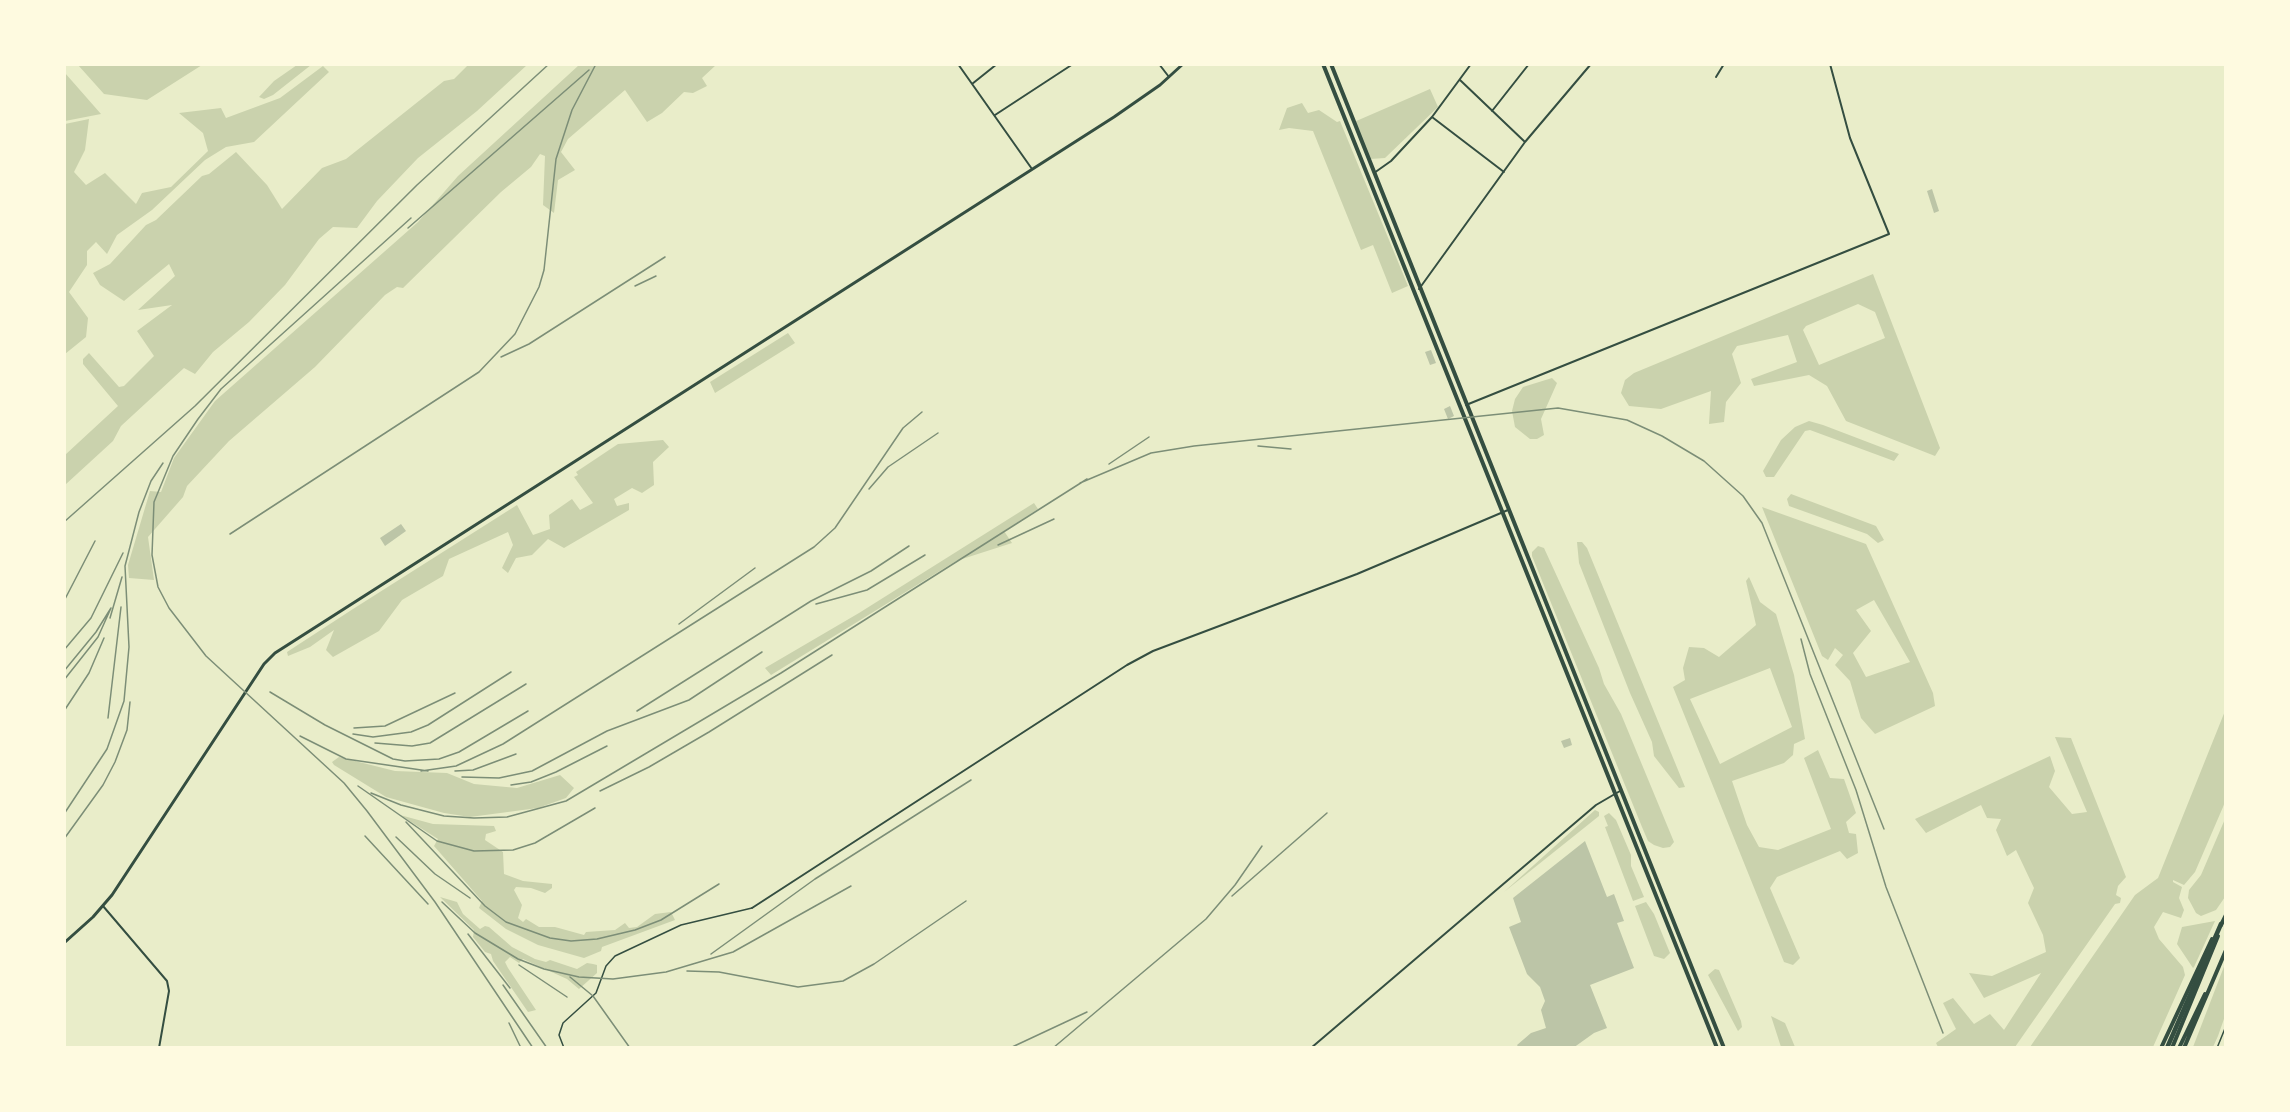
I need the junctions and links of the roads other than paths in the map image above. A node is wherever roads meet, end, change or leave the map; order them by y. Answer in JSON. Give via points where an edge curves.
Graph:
{"nodes":[{"id":1,"x":958,"y":64,"type":"edge"},
{"id":2,"x":997,"y":64,"type":"edge"},
{"id":3,"x":1073,"y":64,"type":"edge"},
{"id":4,"x":1159,"y":64,"type":"edge"},
{"id":5,"x":1183,"y":64,"type":"edge"},
{"id":6,"x":1323,"y":64,"type":"edge"},
{"id":7,"x":1330,"y":64,"type":"edge"},
{"id":8,"x":1471,"y":64,"type":"edge"},
{"id":9,"x":1529,"y":64,"type":"edge"},
{"id":10,"x":1591,"y":64,"type":"edge"},
{"id":11,"x":1724,"y":64,"type":"edge"},
{"id":12,"x":1830,"y":64,"type":"edge"},
{"id":13,"x":1169,"y":77,"type":"junction"},
{"id":14,"x":1716,"y":77,"type":"dead end"},
{"id":15,"x":1459,"y":80,"type":"junction"},
{"id":16,"x":972,"y":84,"type":"junction"},
{"id":17,"x":1492,"y":111,"type":"junction"},
{"id":18,"x":995,"y":115,"type":"junction"},
{"id":19,"x":1432,"y":117,"type":"junction"},
{"id":20,"x":1525,"y":142,"type":"junction"},
{"id":21,"x":1032,"y":169,"type":"junction"},
{"id":22,"x":1504,"y":171,"type":"junction"},
{"id":23,"x":1374,"y":173,"type":"junction"},
{"id":24,"x":1419,"y":289,"type":"junction"},
{"id":25,"x":1413,"y":292,"type":"junction"},
{"id":26,"x":1466,"y":406,"type":"junction"},
{"id":27,"x":1505,"y":511,"type":"junction"},
{"id":28,"x":1619,"y":792,"type":"junction"},
{"id":29,"x":103,"y":906,"type":"junction"},
{"id":30,"x":752,"y":908,"type":"joint"},
{"id":31,"x":2226,"y":915,"type":"edge"},
{"id":32,"x":2221,"y":924,"type":"junction"},
{"id":33,"x":64,"y":943,"type":"edge"},
{"id":34,"x":2226,"y":950,"type":"edge"},
{"id":35,"x":2216,"y":972,"type":"junction"},
{"id":36,"x":2226,"y":1026,"type":"edge"},
{"id":37,"x":159,"y":1047,"type":"edge"},
{"id":38,"x":564,"y":1047,"type":"edge"},
{"id":39,"x":1311,"y":1047,"type":"edge"},
{"id":40,"x":1717,"y":1047,"type":"edge"},
{"id":41,"x":1724,"y":1047,"type":"edge"},
{"id":42,"x":2161,"y":1047,"type":"edge"},
{"id":43,"x":2167,"y":1047,"type":"edge"},
{"id":44,"x":2172,"y":1047,"type":"edge"},
{"id":45,"x":2179,"y":1047,"type":"edge"},
{"id":46,"x":2184,"y":1047,"type":"edge"},
{"id":47,"x":2217,"y":1047,"type":"edge"}],
"edges":[{"from":1,"to":16,"type":"street"},
{"from":2,"to":16,"type":"street"},
{"from":3,"to":18,"type":"street"},
{"from":4,"to":13,"type":"street"},
{"from":5,"to":13,"type":"main road"},
{"from":6,"to":25,"type":"main road"},
{"from":7,"to":23,"type":"main road"},
{"from":8,"to":15,"type":"street"},
{"from":9,"to":17,"type":"street"},
{"from":10,"to":20,"type":"street"},
{"from":11,"to":14,"type":"street"},
{"from":12,"to":26,"type":"street","via":[[1850,138],[1889,234]]},
{"from":13,"to":21,"type":"main road"},
{"from":15,"to":17,"type":"street"},
{"from":15,"to":19,"type":"street"},
{"from":16,"to":18,"type":"street"},
{"from":17,"to":20,"type":"street"},
{"from":18,"to":21,"type":"street"},
{"from":19,"to":22,"type":"street"},
{"from":19,"to":23,"type":"street","via":[[1384,168]]},
{"from":20,"to":22,"type":"street"},
{"from":21,"to":29,"type":"main road","via":[[276,653],[264,664]]},
{"from":22,"to":24,"type":"street"},
{"from":23,"to":24,"type":"main road"},
{"from":24,"to":25,"type":"main road"},
{"from":24,"to":26,"type":"main road"},
{"from":25,"to":27,"type":"main road"},
{"from":26,"to":27,"type":"main road"},
{"from":27,"to":28,"type":"main road"},
{"from":27,"to":30,"type":"street","via":[[1357,574],[1153,651]]},
{"from":28,"to":39,"type":"street","via":[[1581,817]]},
{"from":28,"to":40,"type":"main road"},
{"from":28,"to":41,"type":"main road"},
{"from":29,"to":33,"type":"main road"},
{"from":29,"to":37,"type":"street","via":[[167,981],[169,991]]},
{"from":30,"to":38,"type":"lane","via":[[681,925],[615,956],[606,966],[596,993],[563,1023],[559,1035]]},
{"from":31,"to":32,"type":"main road"},
{"from":32,"to":42,"type":"main road"},
{"from":32,"to":43,"type":"highway"},
{"from":32,"to":44,"type":"main road"},
{"from":34,"to":35,"type":"main road"},
{"from":35,"to":45,"type":"main road"},
{"from":35,"to":46,"type":"main road"},
{"from":36,"to":47,"type":"lane"}]}
